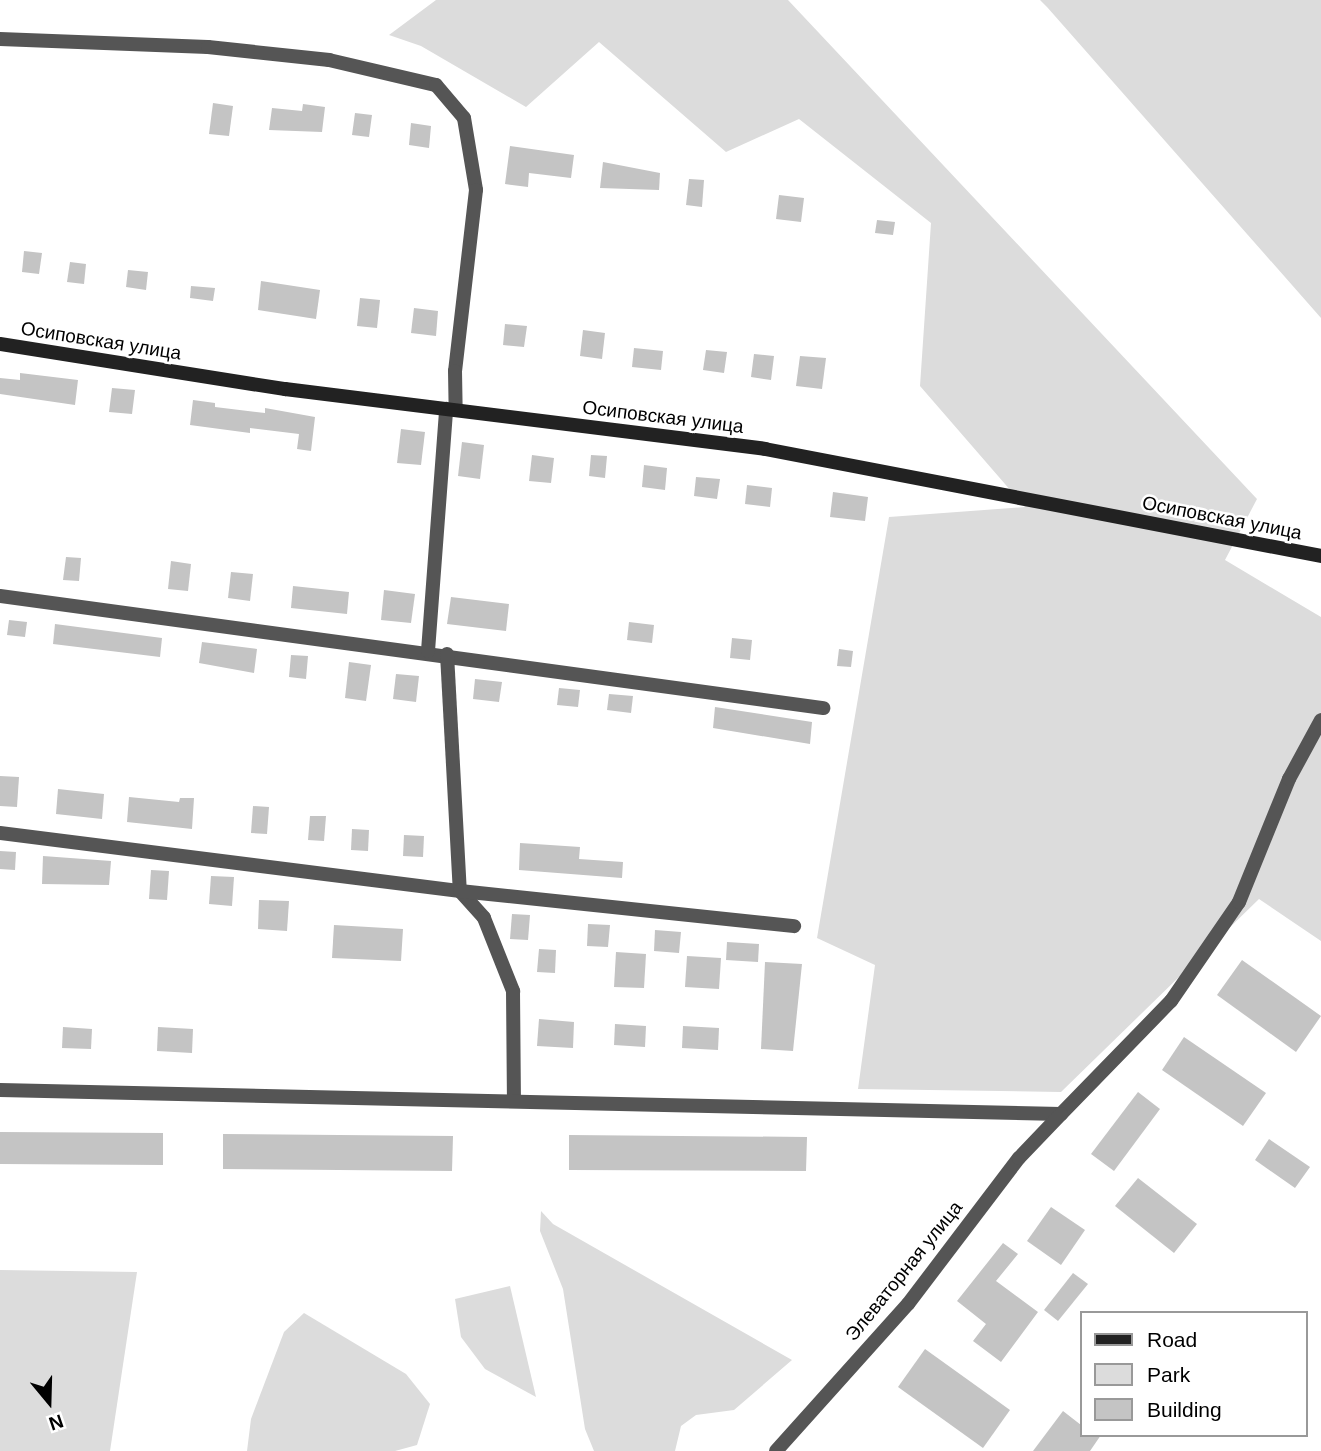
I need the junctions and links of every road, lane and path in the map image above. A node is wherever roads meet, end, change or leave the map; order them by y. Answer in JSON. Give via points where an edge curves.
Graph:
{"nodes":[{"id":1,"x":0,"y":40,"type":"edge"},
{"id":2,"x":0,"y":344,"type":"edge"},
{"id":3,"x":451,"y":410,"type":"junction"},
{"id":4,"x":1319,"y":557,"type":"edge"},
{"id":5,"x":0,"y":596,"type":"edge"},
{"id":6,"x":428,"y":651,"type":"junction"},
{"id":7,"x":447,"y":654,"type":"junction"},
{"id":8,"x":823,"y":708,"type":"dead end"},
{"id":9,"x":1321,"y":720,"type":"edge"},
{"id":10,"x":0,"y":833,"type":"edge"},
{"id":11,"x":460,"y":891,"type":"junction"},
{"id":12,"x":794,"y":926,"type":"dead end"},
{"id":13,"x":0,"y":1090,"type":"edge"},
{"id":14,"x":514,"y":1100,"type":"junction"},
{"id":15,"x":1061,"y":1114,"type":"junction"},
{"id":16,"x":776,"y":1451,"type":"edge"}],
"edges":[{"from":1,"to":3,"type":"street","via":[[275,54],[329,60],[436,85],[464,118],[476,190]]},
{"from":2,"to":3,"type":"street","name":"Осиповская улица"},
{"from":3,"to":4,"type":"street","name":"Осиповская улица","via":[[765,449]]},
{"from":3,"to":6,"type":"street"},
{"from":5,"to":6,"type":"street"},
{"from":6,"to":7,"type":"street"},
{"from":7,"to":8,"type":"street"},
{"from":7,"to":11,"type":"street"},
{"from":9,"to":15,"type":"street","name":"Элеваторная улица","via":[[1289,779],[1238,902],[1171,1001]]},
{"from":10,"to":11,"type":"street"},
{"from":11,"to":12,"type":"street"},
{"from":11,"to":14,"type":"street","via":[[484,918],[513,991]]},
{"from":13,"to":14,"type":"street"},
{"from":14,"to":15,"type":"street"},
{"from":15,"to":16,"type":"street","name":"Элеваторная улица","via":[[1019,1158],[908,1304]]}]}
